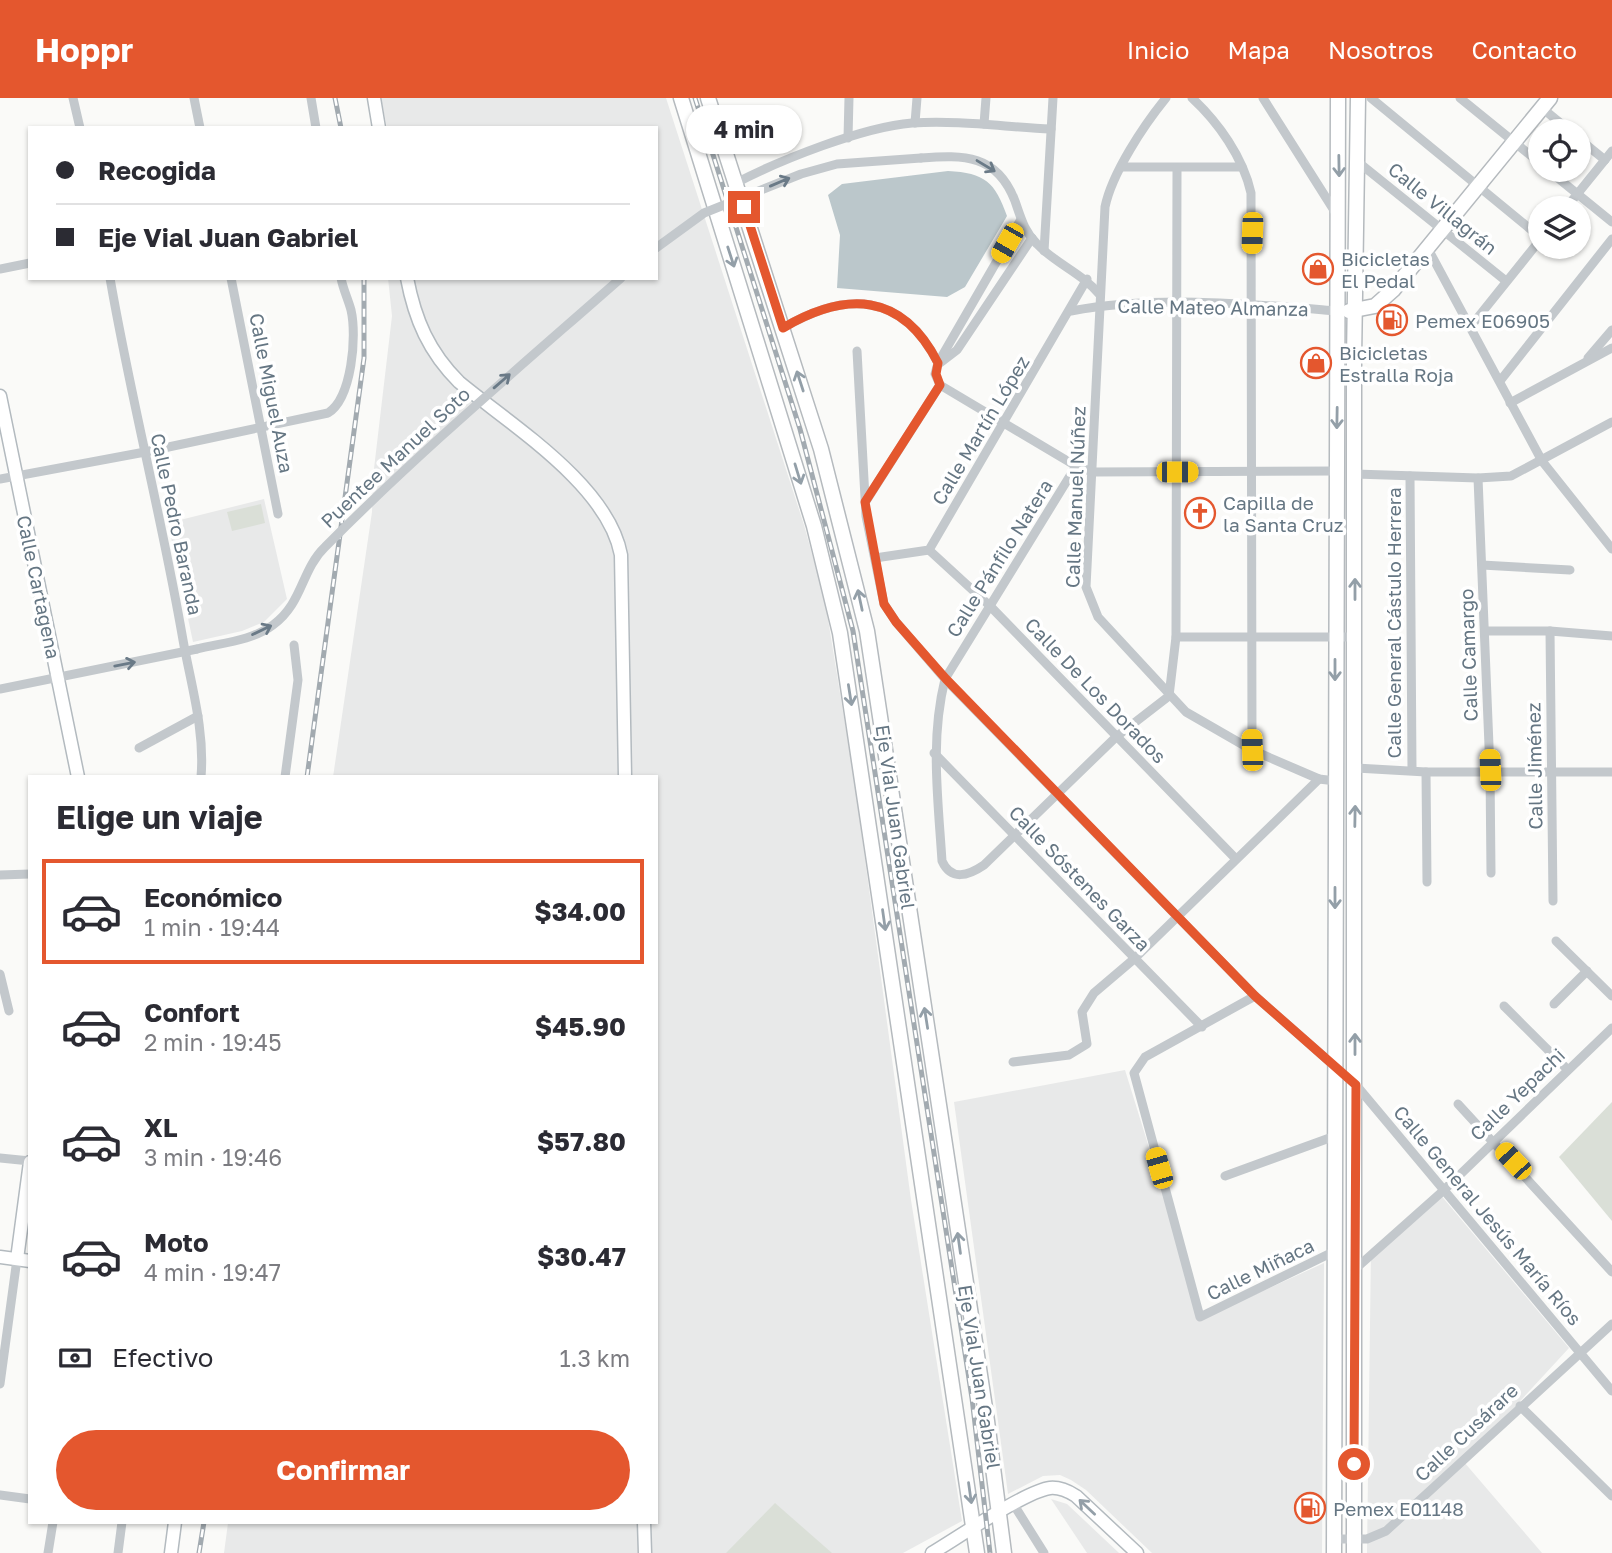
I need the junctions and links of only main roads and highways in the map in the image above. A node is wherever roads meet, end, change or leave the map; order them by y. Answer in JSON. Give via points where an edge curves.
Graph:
{"nodes":[{"id":1,"x":681,"y":98,"type":"edge"},
{"id":2,"x":708,"y":98,"type":"edge"},
{"id":3,"x":1338,"y":98,"type":"edge"},
{"id":4,"x":1358,"y":98,"type":"edge"},
{"id":5,"x":1546,"y":101,"type":"edge"},
{"id":6,"x":1337,"y":311,"type":"junction"},
{"id":7,"x":1356,"y":312,"type":"junction"},
{"id":8,"x":1334,"y":1546,"type":"edge"},
{"id":9,"x":1354,"y":1546,"type":"edge"},
{"id":10,"x":977,"y":1553,"type":"edge"},
{"id":11,"x":1004,"y":1553,"type":"edge"}],
"edges":[{"from":1,"to":10,"type":"main road","name":"Eje Vial Juan Gabriel","one_way":true,"via":[[814,526],[840,633]]},
{"from":11,"to":2,"type":"main road","name":"Eje Vial Juan Gabriel","one_way":true,"via":[[867,631],[844,528]]},
{"from":3,"to":6,"type":"main road","one_way":true},
{"from":4,"to":7,"type":"main road"},
{"from":5,"to":7,"type":"main road","via":[[1385,298]]},
{"from":6,"to":7,"type":"main road","name":"Calle Mateo Almanza"},
{"from":6,"to":8,"type":"main road","one_way":true},
{"from":9,"to":7,"type":"main road","one_way":true}]}
